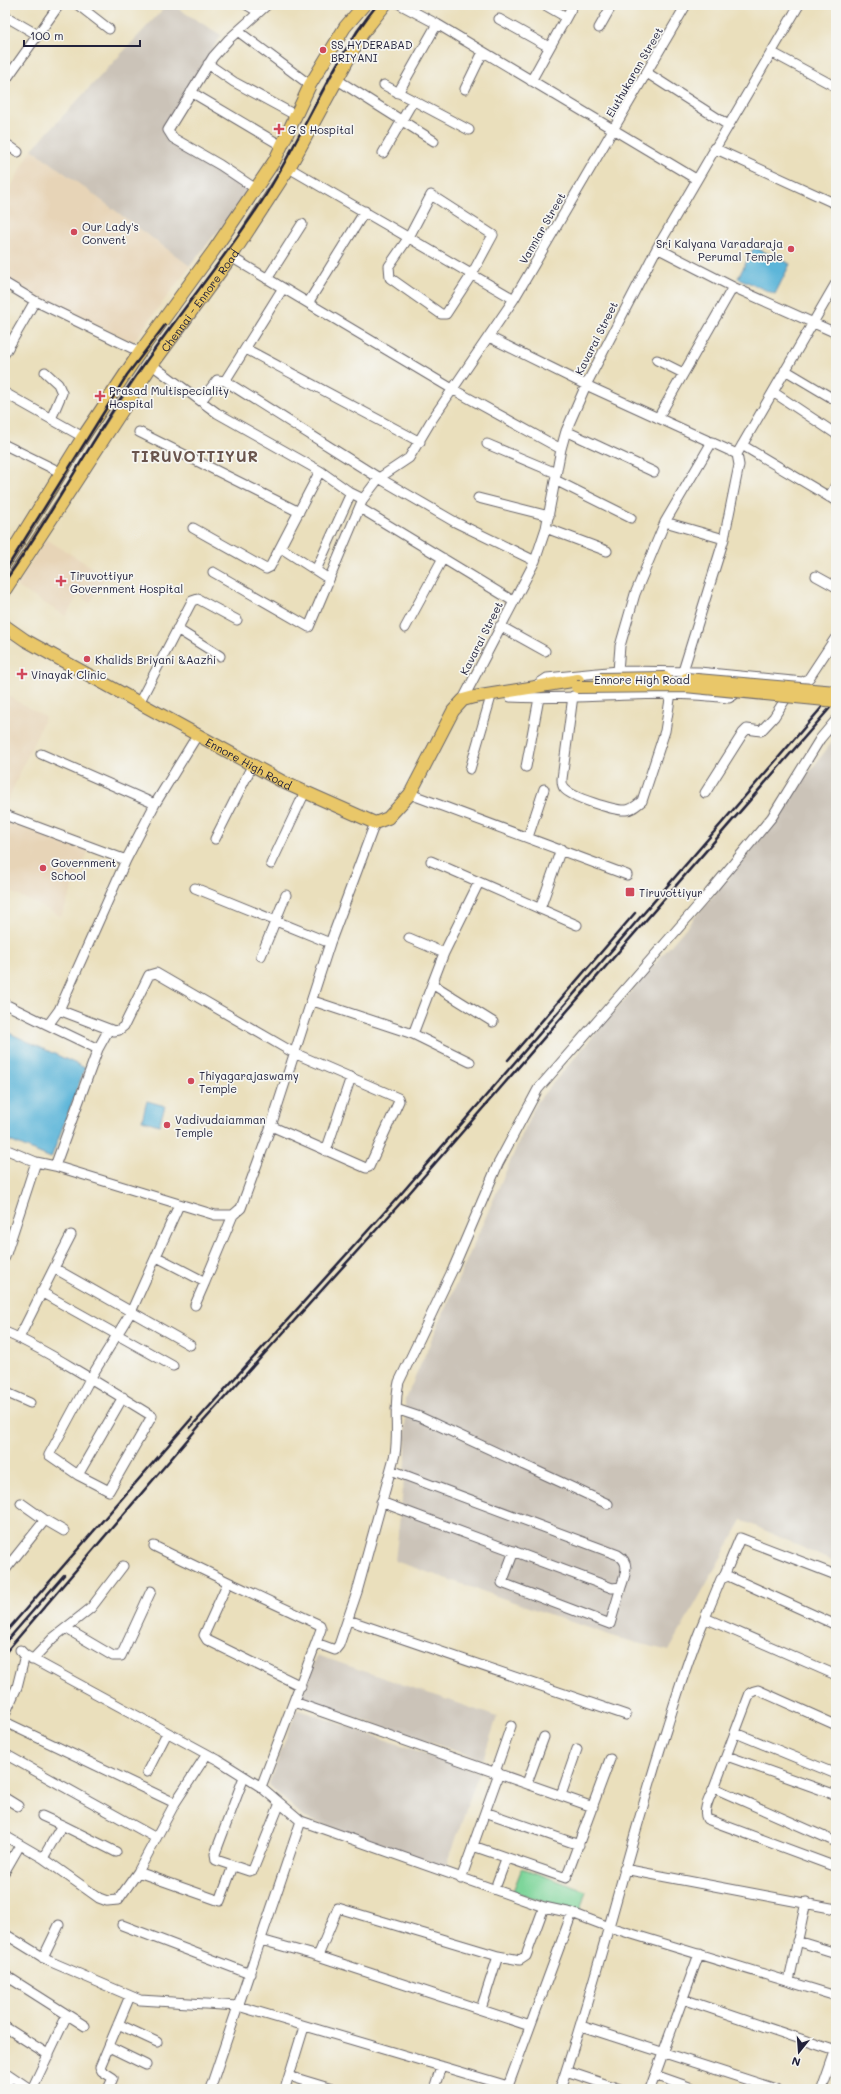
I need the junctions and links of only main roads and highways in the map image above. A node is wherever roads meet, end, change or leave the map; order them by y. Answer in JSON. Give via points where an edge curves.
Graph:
{"nodes":[{"id":1,"x":364,"y":5,"type":"edge"},
{"id":2,"x":385,"y":5,"type":"edge"},
{"id":3,"x":258,"y":186,"type":"junction"},
{"id":4,"x":273,"y":192,"type":"junction"},
{"id":5,"x":5,"y":563,"type":"edge"},
{"id":6,"x":5,"y":590,"type":"edge"},
{"id":7,"x":5,"y":626,"type":"edge"},
{"id":8,"x":576,"y":688,"type":"junction"},
{"id":9,"x":836,"y":692,"type":"edge"},
{"id":10,"x":836,"y":701,"type":"edge"},
{"id":11,"x":459,"y":706,"type":"junction"}],
"edges":[{"from":1,"to":3,"type":"main road","name":"Chennai - Ennore Road","via":[[345,27],[310,85],[282,146]]},
{"from":2,"to":4,"type":"main road","name":"Chennai - Ennore Road","via":[[362,34],[289,168]]},
{"from":3,"to":4,"type":"main road"},
{"from":3,"to":5,"type":"main road","name":"Chennai - Ennore Road","via":[[140,352],[83,437]]},
{"from":4,"to":6,"type":"main road","name":"Chennai - Ennore Road","via":[[231,257],[152,365]]},
{"from":7,"to":11,"type":"main road","name":"Ennore High Road","via":[[252,766],[375,823],[388,818],[410,794]]},
{"from":8,"to":9,"type":"main road","name":"Ennore High Road","bridge":true,"via":[[630,678],[686,679]]},
{"from":8,"to":10,"type":"main road","name":"Ennore High Road","bridge":true,"via":[[684,686]]},
{"from":8,"to":11,"type":"main road","name":"Ennore High Road","via":[[542,690]]},
{"from":8,"to":11,"type":"main road","name":"Ennore High Road","via":[[535,686],[474,697]]}]}
